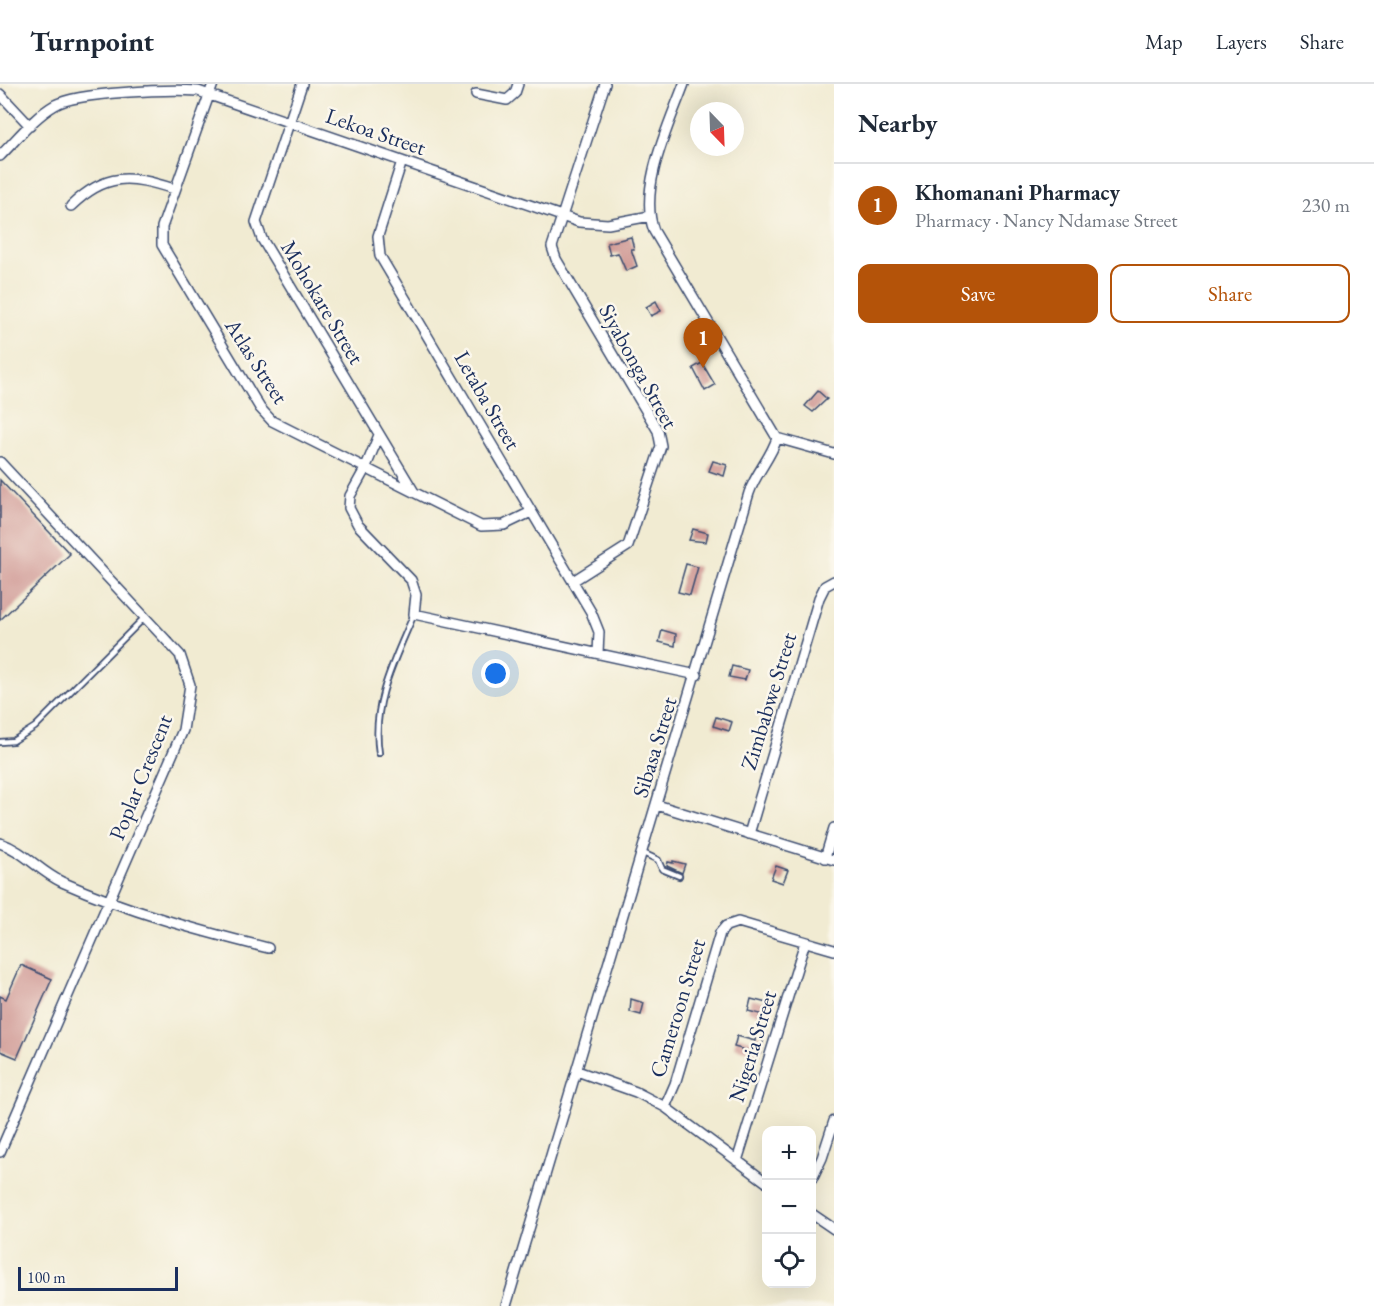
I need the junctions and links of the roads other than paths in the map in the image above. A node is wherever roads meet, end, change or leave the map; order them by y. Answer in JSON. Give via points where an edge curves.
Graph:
{"nodes":[{"id":1,"x":302,"y":84,"type":"edge"},
{"id":2,"x":518,"y":84,"type":"edge"},
{"id":3,"x":605,"y":84,"type":"edge"},
{"id":4,"x":684,"y":84,"type":"edge"},
{"id":5,"x":121,"y":89,"type":"edge"},
{"id":6,"x":211,"y":89,"type":"edge"},
{"id":7,"x":0,"y":94,"type":"edge"},
{"id":8,"x":476,"y":94,"type":"dead end"},
{"id":9,"x":289,"y":120,"type":"junction"},
{"id":10,"x":30,"y":126,"type":"junction"},
{"id":11,"x":0,"y":156,"type":"edge"},
{"id":12,"x":402,"y":161,"type":"junction"},
{"id":13,"x":174,"y":189,"type":"junction"},
{"id":14,"x":71,"y":206,"type":"dead end"},
{"id":15,"x":561,"y":215,"type":"junction"},
{"id":16,"x":650,"y":216,"type":"junction"},
{"id":17,"x":379,"y":435,"type":"junction"},
{"id":18,"x":777,"y":438,"type":"junction"},
{"id":19,"x":834,"y":454,"type":"edge"},
{"id":20,"x":0,"y":462,"type":"edge"},
{"id":21,"x":365,"y":469,"type":"junction"},
{"id":22,"x":414,"y":492,"type":"junction"},
{"id":23,"x":531,"y":512,"type":"junction"},
{"id":24,"x":573,"y":581,"type":"junction"},
{"id":25,"x":832,"y":582,"type":"edge"},
{"id":26,"x":414,"y":614,"type":"junction"},
{"id":27,"x":145,"y":616,"type":"junction"},
{"id":28,"x":598,"y":653,"type":"junction"},
{"id":29,"x":697,"y":675,"type":"junction"},
{"id":30,"x":0,"y":742,"type":"edge"},
{"id":31,"x":379,"y":753,"type":"dead end"},
{"id":32,"x":657,"y":805,"type":"junction"},
{"id":33,"x":834,"y":828,"type":"edge"},
{"id":34,"x":748,"y":834,"type":"junction"},
{"id":35,"x":0,"y":843,"type":"edge"},
{"id":36,"x":643,"y":853,"type":"junction"},
{"id":37,"x":830,"y":859,"type":"edge"},
{"id":38,"x":679,"y":876,"type":"dead end"},
{"id":39,"x":110,"y":902,"type":"junction"},
{"id":40,"x":804,"y":942,"type":"junction"},
{"id":41,"x":268,"y":948,"type":"dead end"},
{"id":42,"x":834,"y":950,"type":"edge"},
{"id":43,"x":577,"y":1071,"type":"junction"},
{"id":44,"x":665,"y":1107,"type":"junction"},
{"id":45,"x":834,"y":1121,"type":"edge"},
{"id":46,"x":0,"y":1152,"type":"edge"},
{"id":47,"x":737,"y":1161,"type":"junction"},
{"id":48,"x":816,"y":1171,"type":"edge"},
{"id":49,"x":763,"y":1180,"type":"edge"},
{"id":50,"x":816,"y":1217,"type":"edge"},
{"id":51,"x":834,"y":1229,"type":"edge"},
{"id":52,"x":506,"y":1306,"type":"edge"}],
"edges":[{"from":1,"to":9,"type":"street","name":"Mohokare Street"},
{"from":2,"to":8,"type":"street","via":[[507,100]]},
{"from":3,"to":15,"type":"street","name":"Siyabonga Street"},
{"from":4,"to":16,"type":"street","via":[[650,191]]},
{"from":5,"to":6,"type":"street","name":"Lekoa Street"},
{"from":5,"to":10,"type":"street","name":"Lekoa Street","via":[[54,105]]},
{"from":6,"to":9,"type":"street","name":"Lekoa Street"},
{"from":6,"to":13,"type":"street","name":"Atlas Street"},
{"from":7,"to":10,"type":"street"},
{"from":9,"to":12,"type":"street","name":"Lekoa Street"},
{"from":9,"to":17,"type":"street","name":"Mohokare Street","via":[[256,222]]},
{"from":10,"to":11,"type":"street","name":"Lekoa Street"},
{"from":12,"to":15,"type":"street","name":"Lekoa Street"},
{"from":12,"to":23,"type":"street","name":"Letaba Street","via":[[378,236],[380,256]]},
{"from":13,"to":14,"type":"street","via":[[141,179],[104,182]]},
{"from":13,"to":21,"type":"street","name":"Atlas Street","via":[[162,227],[162,245],[260,408],[272,421]]},
{"from":15,"to":16,"type":"street","name":"Lekoa Street","via":[[594,225]]},
{"from":15,"to":24,"type":"street","name":"Siyabonga Street","via":[[551,244],[556,259],[662,441],[628,546]]},
{"from":16,"to":18,"type":"street","via":[[657,237]]},
{"from":17,"to":21,"type":"street"},
{"from":17,"to":22,"type":"street","name":"Mohokare Street"},
{"from":18,"to":19,"type":"street"},
{"from":18,"to":29,"type":"street","name":"Sibasa Street","via":[[751,486]]},
{"from":20,"to":27,"type":"street","name":"Poplar Crescent"},
{"from":21,"to":22,"type":"street","name":"Atlas Street"},
{"from":21,"to":26,"type":"street","via":[[350,496],[351,514],[411,580],[416,596]]},
{"from":22,"to":23,"type":"street","name":"Atlas Street","via":[[486,527],[504,525]]},
{"from":23,"to":24,"type":"street","name":"Letaba Street"},
{"from":24,"to":28,"type":"street","name":"Letaba Street","via":[[596,621]]},
{"from":25,"to":34,"type":"street","name":"Zimbabwe Street","via":[[819,598]]},
{"from":26,"to":28,"type":"street"},
{"from":26,"to":31,"type":"lane","via":[[379,703]]},
{"from":27,"to":30,"type":"lane","via":[[35,727],[13,741]]},
{"from":27,"to":39,"type":"street","name":"Poplar Crescent","via":[[180,655],[190,685],[189,704],[183,730]]},
{"from":28,"to":29,"type":"street"},
{"from":29,"to":32,"type":"street","name":"Sibasa Street"},
{"from":32,"to":34,"type":"street"},
{"from":32,"to":36,"type":"street","name":"Sibasa Street"},
{"from":33,"to":37,"type":"street"},
{"from":34,"to":37,"type":"street"},
{"from":35,"to":39,"type":"street","via":[[59,880]]},
{"from":36,"to":38,"type":"lane","via":[[658,860],[662,869]]},
{"from":36,"to":43,"type":"street","name":"Sibasa Street"},
{"from":39,"to":41,"type":"street","via":[[164,922]]},
{"from":39,"to":46,"type":"street","name":"Poplar Crescent"},
{"from":40,"to":42,"type":"street","name":"Cameroon Street"},
{"from":40,"to":44,"type":"street","name":"Cameroon Street","via":[[738,922],[722,930]]},
{"from":40,"to":47,"type":"street","name":"Nigeria Street"},
{"from":43,"to":44,"type":"street"},
{"from":43,"to":52,"type":"street","name":"Sibasa Street"},
{"from":44,"to":47,"type":"street"},
{"from":45,"to":48,"type":"street"},
{"from":47,"to":49,"type":"street"},
{"from":50,"to":51,"type":"street"}]}
